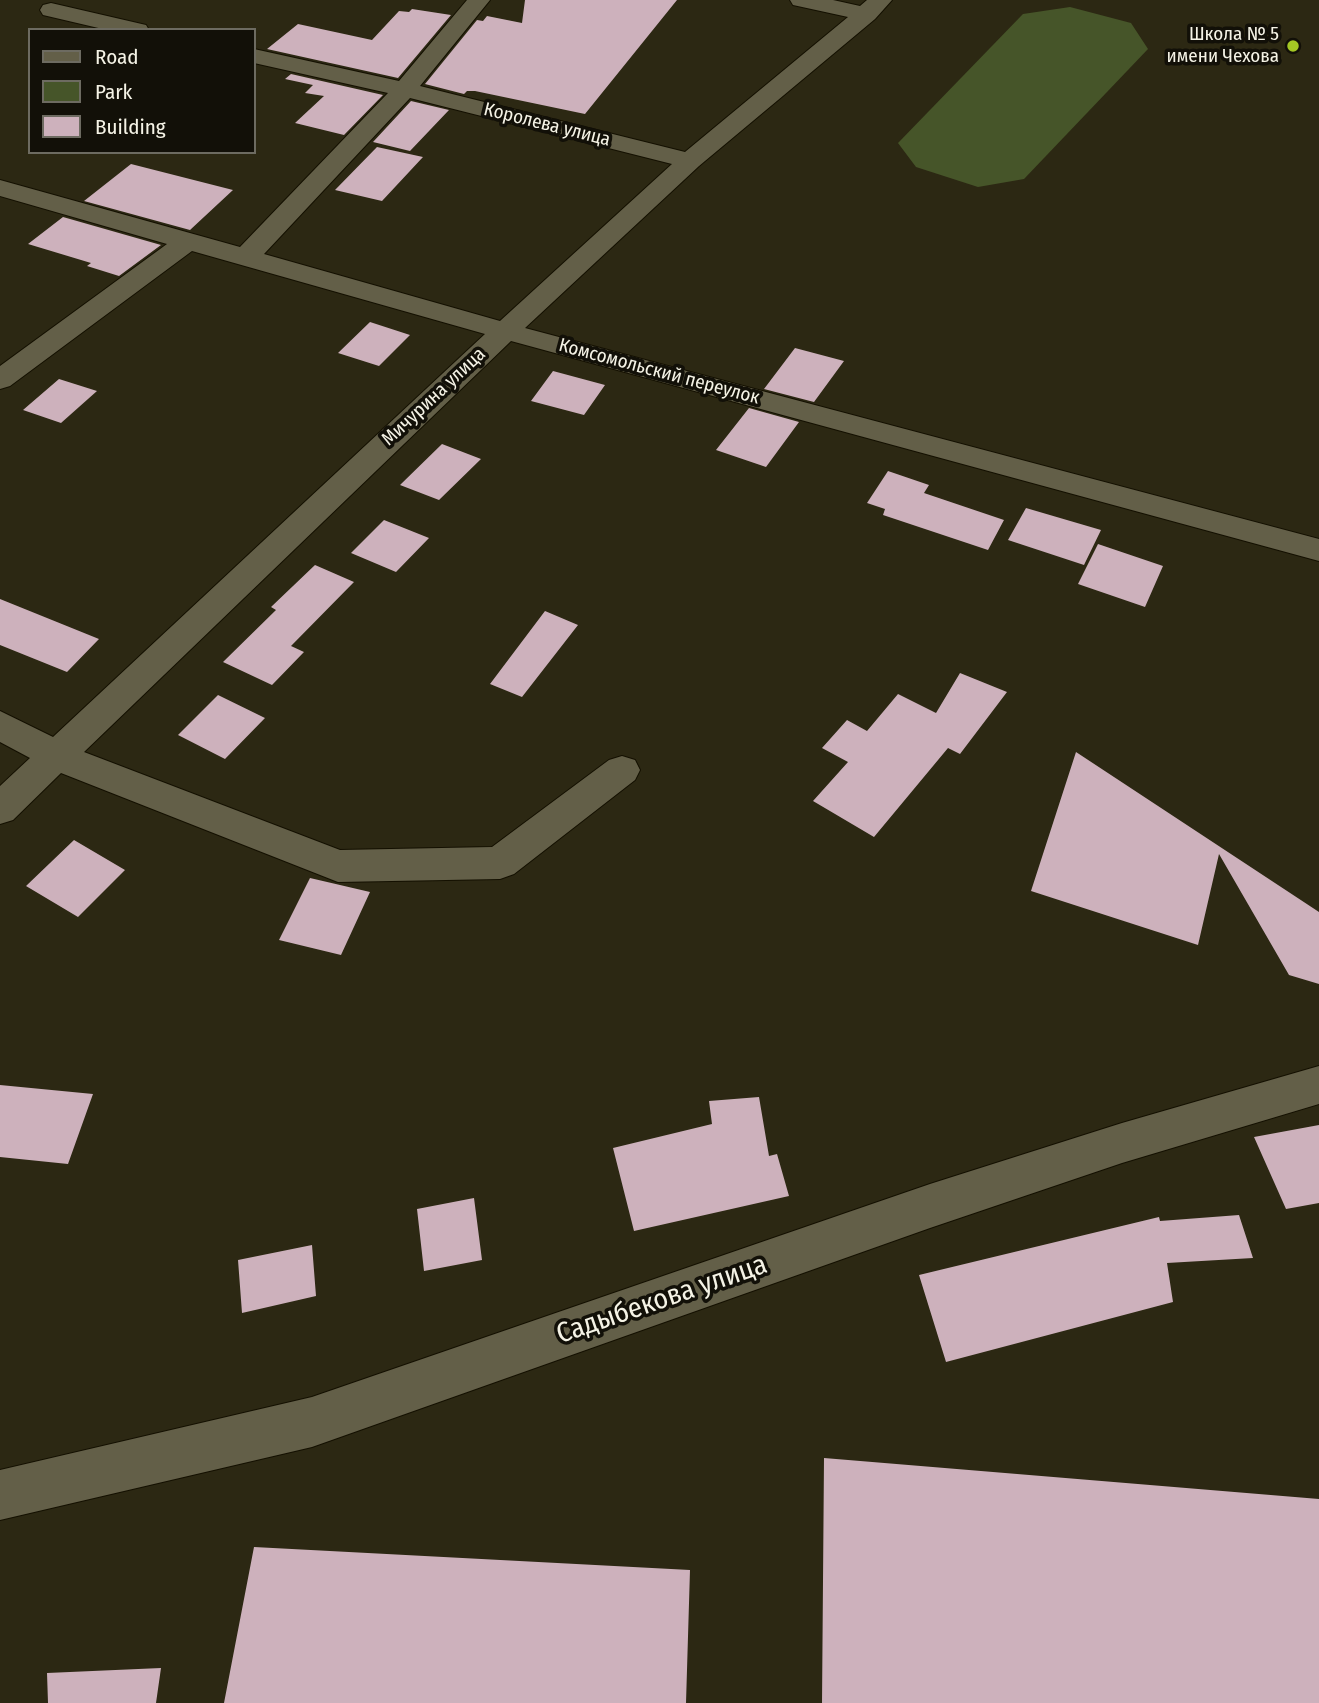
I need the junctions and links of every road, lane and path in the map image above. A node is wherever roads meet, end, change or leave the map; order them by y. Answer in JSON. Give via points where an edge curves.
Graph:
{"nodes":[{"id":1,"x":478,"y":0,"type":"edge"},
{"id":2,"x":802,"y":0,"type":"edge"},
{"id":3,"x":874,"y":7,"type":"edge"},
{"id":4,"x":51,"y":10,"type":"dead end"},
{"id":5,"x":129,"y":28,"type":"edge"},
{"id":6,"x":256,"y":56,"type":"edge"},
{"id":7,"x":405,"y":89,"type":"junction"},
{"id":8,"x":690,"y":161,"type":"junction"},
{"id":9,"x":0,"y":188,"type":"edge"},
{"id":10,"x":189,"y":240,"type":"junction"},
{"id":11,"x":247,"y":256,"type":"junction"},
{"id":12,"x":505,"y":331,"type":"junction"},
{"id":13,"x":0,"y":380,"type":"edge"},
{"id":14,"x":1319,"y":550,"type":"edge"},
{"id":15,"x":0,"y":725,"type":"edge"},
{"id":16,"x":56,"y":756,"type":"junction"},
{"id":17,"x":622,"y":770,"type":"dead end"},
{"id":18,"x":0,"y":809,"type":"edge"},
{"id":19,"x":1319,"y":1085,"type":"edge"},
{"id":20,"x":0,"y":1496,"type":"edge"}],
"edges":[{"from":1,"to":7,"type":"street"},
{"from":2,"to":3,"type":"street"},
{"from":3,"to":8,"type":"street","name":"Мичурина улица"},
{"from":4,"to":5,"type":"street"},
{"from":6,"to":7,"type":"street","name":"Королева улица"},
{"from":7,"to":8,"type":"street","name":"Королева улица"},
{"from":7,"to":11,"type":"street"},
{"from":8,"to":12,"type":"street","name":"Мичурина улица"},
{"from":9,"to":10,"type":"street","name":"Комсомольский переулок"},
{"from":10,"to":11,"type":"street","name":"Комсомольский переулок"},
{"from":10,"to":13,"type":"street"},
{"from":11,"to":12,"type":"street","name":"Комсомольский переулок"},
{"from":12,"to":14,"type":"street","name":"Комсомольский переулок"},
{"from":12,"to":16,"type":"street","name":"Мичурина улица"},
{"from":15,"to":16,"type":"street"},
{"from":16,"to":17,"type":"street","via":[[338,866],[500,863]]},
{"from":16,"to":18,"type":"street","name":"Мичурина улица"},
{"from":19,"to":20,"type":"street","name":"Садыбекова улица","via":[[930,1206],[312,1422]]}]}
